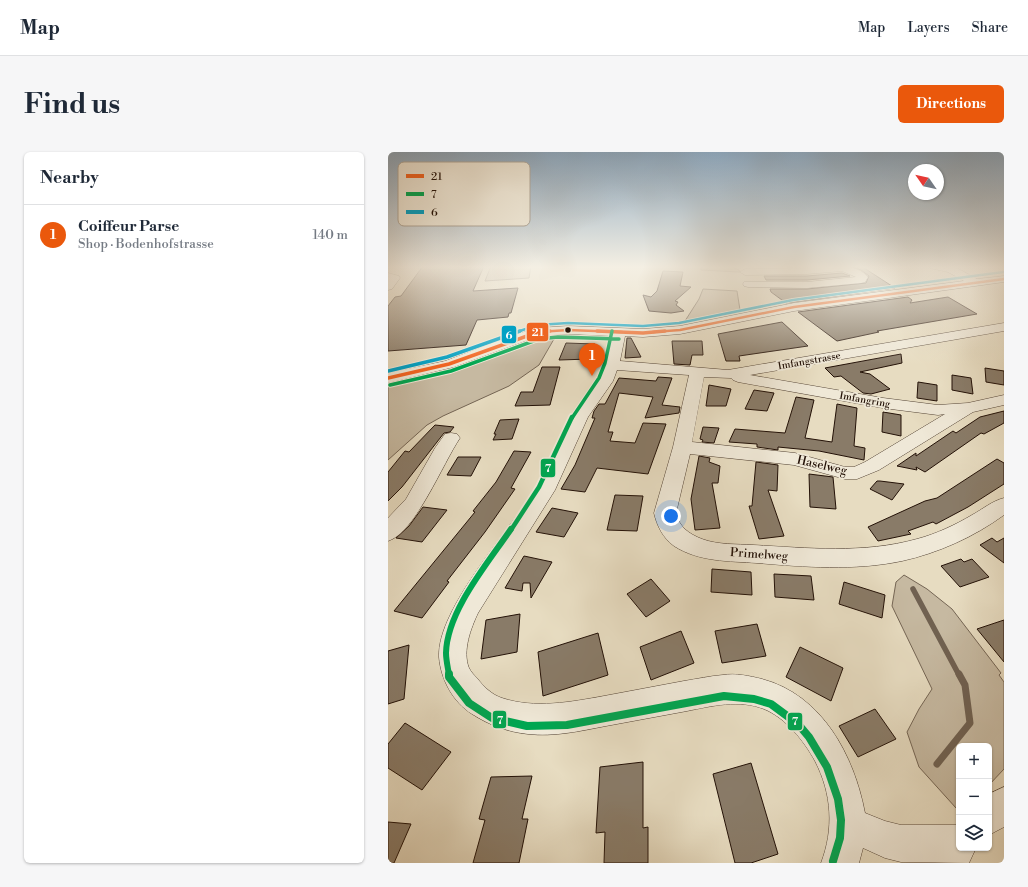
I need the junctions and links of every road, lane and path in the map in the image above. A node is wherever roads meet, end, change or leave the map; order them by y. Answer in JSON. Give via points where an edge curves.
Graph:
{"nodes":[{"id":1,"x":750,"y":299,"type":"edge"},
{"id":2,"x":853,"y":299,"type":"edge"},
{"id":3,"x":754,"y":315,"type":"junction"},
{"id":4,"x":1004,"y":327,"type":"edge"},
{"id":5,"x":619,"y":332,"type":"junction"},
{"id":6,"x":612,"y":365,"type":"junction"},
{"id":7,"x":696,"y":372,"type":"junction"},
{"id":8,"x":728,"y":374,"type":"junction"},
{"id":9,"x":388,"y":378,"type":"edge"},
{"id":10,"x":1004,"y":400,"type":"edge"},
{"id":11,"x":968,"y":408,"type":"junction"},
{"id":12,"x":451,"y":438,"type":"dead end"},
{"id":13,"x":682,"y":447,"type":"junction"},
{"id":14,"x":1004,"y":505,"type":"edge"},
{"id":15,"x":388,"y":533,"type":"edge"},
{"id":16,"x":1004,"y":804,"type":"edge"},
{"id":17,"x":991,"y":815,"type":"edge"},
{"id":18,"x":848,"y":822,"type":"junction"},
{"id":19,"x":956,"y":843,"type":"edge"},
{"id":20,"x":956,"y":850,"type":"edge"},
{"id":21,"x":840,"y":863,"type":"edge"},
{"id":22,"x":950,"y":863,"type":"edge"}],
"edges":[{"from":1,"to":3,"type":"street"},
{"from":2,"to":3,"type":"street"},
{"from":3,"to":5,"type":"street","via":[[680,330]]},
{"from":4,"to":8,"type":"street","name":"Imfangstrasse"},
{"from":5,"to":6,"type":"street"},
{"from":5,"to":9,"type":"street","via":[[551,330],[526,335],[449,364]]},
{"from":6,"to":7,"type":"street","name":"Imfangstrasse"},
{"from":6,"to":18,"type":"street","via":[[580,417],[545,490],[468,606],[458,627],[453,654],[456,675],[474,698],[496,712],[528,719],[566,718],[724,689],[750,690],[774,698],[794,711],[818,735],[839,776]]},
{"from":7,"to":8,"type":"street","name":"Imfangstrasse"},
{"from":7,"to":13,"type":"street","name":"Primelweg"},
{"from":8,"to":11,"type":"street","name":"Imfangring","via":[[912,407],[938,410]]},
{"from":10,"to":11,"type":"street","name":"Imfangring"},
{"from":11,"to":13,"type":"street","name":"Haselweg","via":[[857,473],[795,459]]},
{"from":12,"to":15,"type":"street","via":[[413,504]]},
{"from":13,"to":14,"type":"street","name":"Primelweg","via":[[666,520],[681,539],[702,549],[826,559],[903,552],[967,529]]},
{"from":16,"to":17,"type":"street"},
{"from":18,"to":19,"type":"street","via":[[893,841],[908,844]]},
{"from":18,"to":21,"type":"street"},
{"from":20,"to":22,"type":"street"}]}
